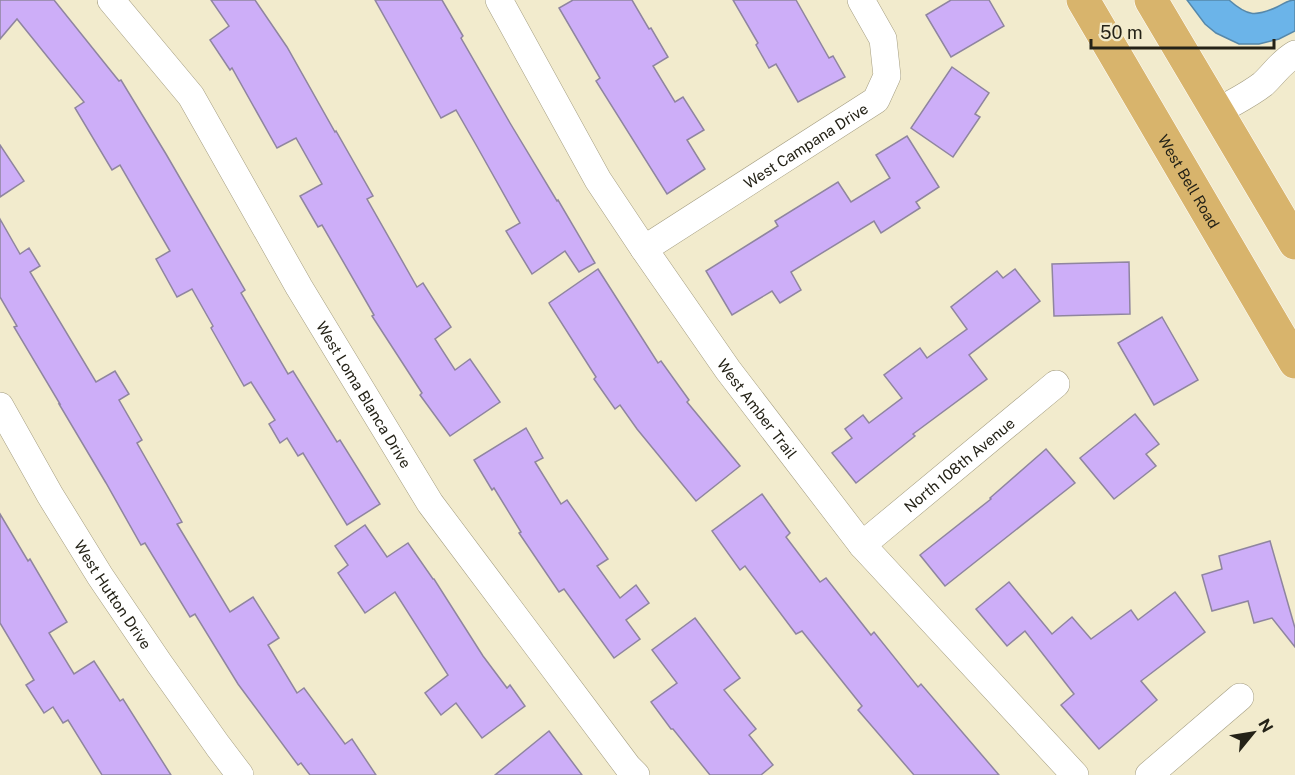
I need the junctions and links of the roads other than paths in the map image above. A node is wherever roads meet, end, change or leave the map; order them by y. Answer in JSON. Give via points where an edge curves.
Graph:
{"nodes":[{"id":1,"x":111,"y":0,"type":"edge"},
{"id":2,"x":499,"y":0,"type":"edge"},
{"id":3,"x":861,"y":0,"type":"edge"},
{"id":4,"x":1083,"y":0,"type":"edge"},
{"id":5,"x":1151,"y":0,"type":"edge"},
{"id":6,"x":1295,"y":54,"type":"edge"},
{"id":7,"x":1217,"y":111,"type":"junction"},
{"id":8,"x":1295,"y":243,"type":"edge"},
{"id":9,"x":644,"y":249,"type":"junction"},
{"id":10,"x":1295,"y":362,"type":"edge"},
{"id":11,"x":1056,"y":384,"type":"dead end"},
{"id":12,"x":0,"y":406,"type":"edge"},
{"id":13,"x":862,"y":545,"type":"junction"},
{"id":14,"x":1240,"y":697,"type":"dead end"},
{"id":15,"x":240,"y":775,"type":"edge"},
{"id":16,"x":636,"y":775,"type":"edge"},
{"id":17,"x":1075,"y":775,"type":"edge"},
{"id":18,"x":1149,"y":775,"type":"edge"}],
"edges":[{"from":1,"to":16,"type":"street","name":"West Loma Blanca Drive","via":[[191,96],[299,287],[430,503]]},
{"from":2,"to":9,"type":"street","name":"West Amber Trail","via":[[598,180]]},
{"from":3,"to":9,"type":"street","name":"West Campana Drive","via":[[883,39],[887,76],[876,100]]},
{"from":4,"to":10,"type":"main road","name":"West Bell Road"},
{"from":5,"to":7,"type":"main road"},
{"from":6,"to":7,"type":"street","via":[[1256,90]]},
{"from":7,"to":8,"type":"main road"},
{"from":9,"to":13,"type":"street","name":"West Amber Trail","via":[[728,370]]},
{"from":11,"to":13,"type":"street","name":"North 108th Avenue"},
{"from":12,"to":15,"type":"street","name":"West Hutton Drive","via":[[100,576]]},
{"from":13,"to":17,"type":"street","name":"West Amber Trail"},
{"from":14,"to":18,"type":"street"}]}
